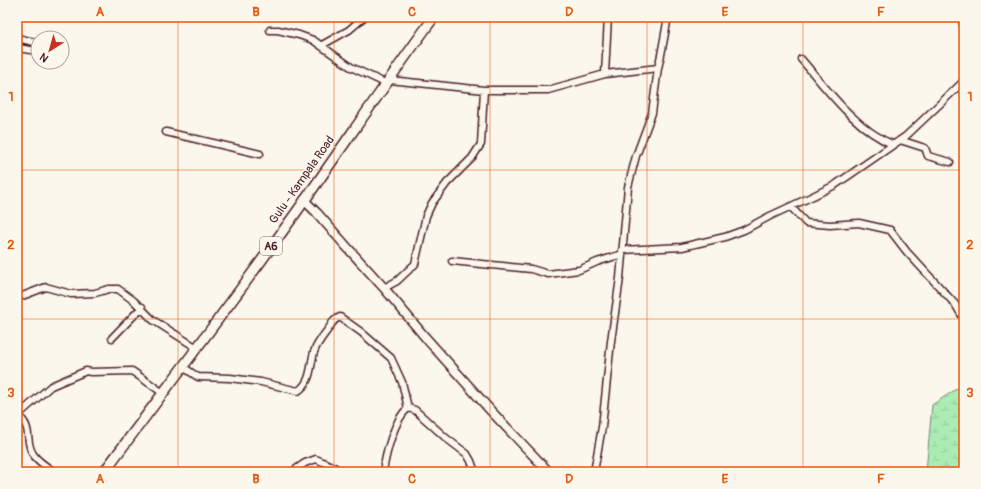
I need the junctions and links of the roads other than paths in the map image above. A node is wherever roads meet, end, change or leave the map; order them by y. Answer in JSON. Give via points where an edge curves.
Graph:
{"nodes":[{"id":1,"x":364,"y":17,"type":"edge"},
{"id":2,"x":434,"y":17,"type":"edge"},
{"id":3,"x":608,"y":17,"type":"edge"},
{"id":4,"x":668,"y":17,"type":"edge"},
{"id":5,"x":961,"y":17,"type":"edge"},
{"id":6,"x":964,"y":28,"type":"edge"},
{"id":7,"x":270,"y":30,"type":"dead end"},
{"id":8,"x":17,"y":38,"type":"edge"},
{"id":9,"x":30,"y":41,"type":"edge"},
{"id":10,"x":322,"y":46,"type":"junction"},
{"id":11,"x":17,"y":48,"type":"edge"},
{"id":12,"x":30,"y":50,"type":"edge"},
{"id":13,"x":800,"y":59,"type":"dead end"},
{"id":14,"x":658,"y":68,"type":"junction"},
{"id":15,"x":605,"y":74,"type":"junction"},
{"id":16,"x":964,"y":81,"type":"edge"},
{"id":17,"x":388,"y":82,"type":"junction"},
{"id":18,"x":484,"y":90,"type":"junction"},
{"id":19,"x":166,"y":132,"type":"dead end"},
{"id":20,"x":900,"y":140,"type":"junction"},
{"id":21,"x":894,"y":145,"type":"junction"},
{"id":22,"x":260,"y":154,"type":"dead end"},
{"id":23,"x":950,"y":162,"type":"dead end"},
{"id":24,"x":304,"y":200,"type":"junction"},
{"id":25,"x":791,"y":207,"type":"junction"},
{"id":26,"x":622,"y":252,"type":"junction"},
{"id":27,"x":452,"y":261,"type":"dead end"},
{"id":28,"x":384,"y":288,"type":"junction"},
{"id":29,"x":17,"y":298,"type":"edge"},
{"id":30,"x":142,"y":307,"type":"junction"},
{"id":31,"x":964,"y":319,"type":"edge"},
{"id":32,"x":112,"y":338,"type":"dead end"},
{"id":33,"x":196,"y":348,"type":"junction"},
{"id":34,"x":182,"y":367,"type":"junction"},
{"id":35,"x":163,"y":393,"type":"junction"},
{"id":36,"x":408,"y":408,"type":"junction"},
{"id":37,"x":17,"y":416,"type":"edge"},
{"id":38,"x":55,"y":472,"type":"edge"},
{"id":39,"x":104,"y":472,"type":"edge"},
{"id":40,"x":292,"y":472,"type":"edge"},
{"id":41,"x":342,"y":472,"type":"edge"},
{"id":42,"x":383,"y":472,"type":"edge"},
{"id":43,"x":475,"y":472,"type":"edge"},
{"id":44,"x":549,"y":472,"type":"edge"},
{"id":45,"x":594,"y":472,"type":"edge"}],
"edges":[{"from":1,"to":10,"type":"street","via":[[349,30]]},
{"from":2,"to":17,"type":"main road","name":"Gulu - Kampala Road","number":"A6"},
{"from":3,"to":15,"type":"street"},
{"from":4,"to":14,"type":"street"},
{"from":5,"to":6,"type":"street"},
{"from":7,"to":10,"type":"street","via":[[299,35]]},
{"from":8,"to":9,"type":"street"},
{"from":10,"to":17,"type":"street","via":[[351,67]]},
{"from":11,"to":12,"type":"street"},
{"from":13,"to":21,"type":"street","via":[[860,124],[882,140]]},
{"from":14,"to":15,"type":"street"},
{"from":14,"to":26,"type":"street","via":[[652,113],[628,187]]},
{"from":15,"to":18,"type":"street","via":[[548,90]]},
{"from":16,"to":20,"type":"street"},
{"from":17,"to":18,"type":"street"},
{"from":17,"to":24,"type":"main road","name":"Gulu - Kampala Road","number":"A6"},
{"from":18,"to":28,"type":"street","via":[[481,144],[472,158],[447,183],[432,203],[426,216],[415,264],[397,281]]},
{"from":19,"to":22,"type":"street"},
{"from":20,"to":21,"type":"street"},
{"from":20,"to":23,"type":"street","via":[[924,148],[928,156]]},
{"from":21,"to":25,"type":"street","via":[[835,185]]},
{"from":24,"to":28,"type":"street"},
{"from":24,"to":33,"type":"main road","name":"Gulu - Kampala Road","number":"A6"},
{"from":25,"to":26,"type":"street","via":[[725,237],[682,247]]},
{"from":25,"to":31,"type":"street","via":[[806,223],[859,223],[890,230],[955,304]]},
{"from":26,"to":27,"type":"street","via":[[580,270],[548,274],[521,268]]},
{"from":26,"to":45,"type":"street"},
{"from":28,"to":44,"type":"street","via":[[491,411]]},
{"from":29,"to":30,"type":"street","via":[[46,287],[71,294],[95,293],[114,288]]},
{"from":30,"to":32,"type":"street"},
{"from":30,"to":33,"type":"street","via":[[154,320]]},
{"from":33,"to":34,"type":"main road","name":"Gulu - Kampala Road","number":"A6"},
{"from":34,"to":35,"type":"main road","name":"Gulu - Kampala Road","number":"A6"},
{"from":34,"to":36,"type":"street","via":[[204,378],[261,382],[298,391],[308,378],[317,345],[334,321],[340,317],[391,358],[402,382]]},
{"from":35,"to":37,"type":"street","via":[[132,371],[86,371],[51,386]]},
{"from":35,"to":39,"type":"main road","name":"Gulu - Kampala Road","number":"A6"},
{"from":36,"to":42,"type":"street","via":[[397,424]]},
{"from":36,"to":43,"type":"street","via":[[415,410],[467,454]]},
{"from":37,"to":38,"type":"street","via":[[27,426],[32,454]]},
{"from":40,"to":41,"type":"street","via":[[316,459]]}]}
